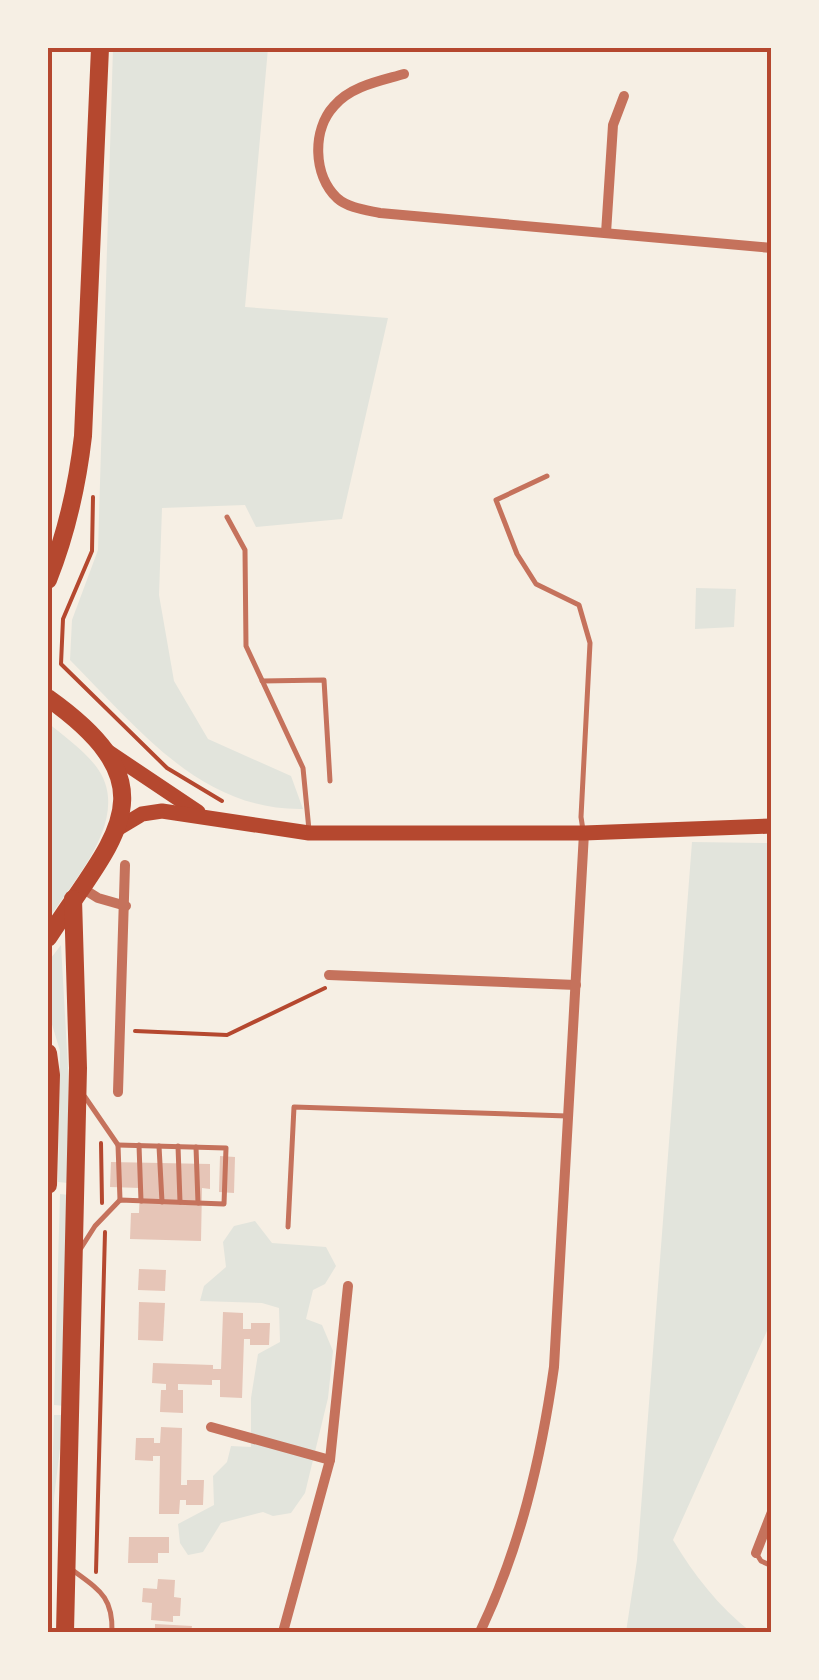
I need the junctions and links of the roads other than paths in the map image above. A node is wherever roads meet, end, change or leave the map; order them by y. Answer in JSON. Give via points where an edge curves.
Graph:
{"nodes":[{"id":1,"x":100,"y":48,"type":"edge"},
{"id":2,"x":404,"y":74,"type":"dead end"},
{"id":3,"x":624,"y":96,"type":"dead end"},
{"id":4,"x":606,"y":233,"type":"junction"},
{"id":5,"x":772,"y":248,"type":"edge"},
{"id":6,"x":547,"y":476,"type":"dead end"},
{"id":7,"x":227,"y":517,"type":"dead end"},
{"id":8,"x":49,"y":576,"type":"edge"},
{"id":9,"x":262,"y":681,"type":"junction"},
{"id":10,"x":48,"y":698,"type":"edge"},
{"id":11,"x":107,"y":750,"type":"junction"},
{"id":12,"x":330,"y":781,"type":"dead end"},
{"id":13,"x":205,"y":817,"type":"junction"},
{"id":14,"x":772,"y":826,"type":"edge"},
{"id":15,"x":117,"y":829,"type":"junction"},
{"id":16,"x":309,"y":833,"type":"junction"},
{"id":17,"x":584,"y":833,"type":"junction"},
{"id":18,"x":125,"y":865,"type":"dead end"},
{"id":19,"x":77,"y":894,"type":"junction"},
{"id":20,"x":126,"y":906,"type":"junction"},
{"id":21,"x":48,"y":938,"type":"edge"},
{"id":22,"x":330,"y":975,"type":"road end"},
{"id":23,"x":576,"y":984,"type":"junction"},
{"id":24,"x":48,"y":1053,"type":"edge"},
{"id":25,"x":77,"y":1086,"type":"junction"},
{"id":26,"x":118,"y":1092,"type":"dead end"},
{"id":27,"x":567,"y":1116,"type":"junction"},
{"id":28,"x":118,"y":1145,"type":"junction"},
{"id":29,"x":140,"y":1145,"type":"junction"},
{"id":30,"x":159,"y":1146,"type":"junction"},
{"id":31,"x":178,"y":1146,"type":"junction"},
{"id":32,"x":196,"y":1147,"type":"junction"},
{"id":33,"x":48,"y":1185,"type":"edge"},
{"id":34,"x":120,"y":1200,"type":"junction"},
{"id":35,"x":140,"y":1201,"type":"junction"},
{"id":36,"x":162,"y":1202,"type":"junction"},
{"id":37,"x":180,"y":1202,"type":"junction"},
{"id":38,"x":198,"y":1203,"type":"junction"},
{"id":39,"x":288,"y":1227,"type":"dead end"},
{"id":40,"x":74,"y":1259,"type":"junction"},
{"id":41,"x":348,"y":1286,"type":"dead end"},
{"id":42,"x":211,"y":1428,"type":"dead end"},
{"id":43,"x":330,"y":1460,"type":"junction"},
{"id":44,"x":772,"y":1512,"type":"edge"},
{"id":45,"x":756,"y":1553,"type":"joint"},
{"id":46,"x":67,"y":1566,"type":"junction"},
{"id":47,"x":772,"y":1566,"type":"edge"},
{"id":48,"x":66,"y":1632,"type":"edge"},
{"id":49,"x":112,"y":1632,"type":"edge"},
{"id":50,"x":283,"y":1632,"type":"edge"},
{"id":51,"x":480,"y":1632,"type":"edge"}],
"edges":[{"from":1,"to":8,"type":"main road","via":[[82,436],[76,494]]},
{"from":2,"to":4,"type":"street","via":[[352,91],[322,125],[318,165],[339,200],[380,213]]},
{"from":3,"to":4,"type":"street","via":[[613,125]]},
{"from":4,"to":5,"type":"street"},
{"from":6,"to":17,"type":"lane","via":[[496,500],[536,584],[579,605],[590,643]]},
{"from":7,"to":9,"type":"lane","via":[[245,550],[246,646]]},
{"from":9,"to":12,"type":"lane","via":[[324,680]]},
{"from":9,"to":16,"type":"lane","via":[[304,768]]},
{"from":10,"to":11,"type":"main road"},
{"from":11,"to":13,"type":"main road"},
{"from":11,"to":15,"type":"main road","via":[[121,786]]},
{"from":13,"to":15,"type":"main road","via":[[162,811]]},
{"from":13,"to":16,"type":"main road"},
{"from":14,"to":17,"type":"main road"},
{"from":15,"to":19,"type":"main road"},
{"from":16,"to":17,"type":"main road"},
{"from":17,"to":23,"type":"street"},
{"from":18,"to":20,"type":"street"},
{"from":19,"to":20,"type":"street"},
{"from":19,"to":21,"type":"main road"},
{"from":19,"to":25,"type":"main road"},
{"from":20,"to":26,"type":"street"},
{"from":22,"to":23,"type":"street"},
{"from":23,"to":27,"type":"street"},
{"from":24,"to":33,"type":"main road"},
{"from":25,"to":28,"type":"lane"},
{"from":25,"to":40,"type":"main road"},
{"from":27,"to":39,"type":"lane","via":[[294,1106]]},
{"from":27,"to":51,"type":"street","via":[[546,1425],[514,1552]]},
{"from":28,"to":29,"type":"lane"},
{"from":28,"to":34,"type":"lane"},
{"from":29,"to":30,"type":"lane"},
{"from":29,"to":35,"type":"lane"},
{"from":30,"to":31,"type":"lane"},
{"from":30,"to":36,"type":"lane"},
{"from":31,"to":32,"type":"lane"},
{"from":31,"to":37,"type":"lane"},
{"from":32,"to":38,"type":"lane"},
{"from":32,"to":38,"type":"lane","via":[[226,1148],[224,1204]]},
{"from":34,"to":35,"type":"lane"},
{"from":34,"to":40,"type":"lane"},
{"from":35,"to":36,"type":"lane"},
{"from":36,"to":37,"type":"lane"},
{"from":37,"to":38,"type":"lane"},
{"from":40,"to":46,"type":"main road"},
{"from":41,"to":43,"type":"street"},
{"from":42,"to":43,"type":"street"},
{"from":43,"to":50,"type":"street"},
{"from":44,"to":45,"type":"street"},
{"from":45,"to":47,"type":"lane"},
{"from":46,"to":48,"type":"main road"},
{"from":46,"to":49,"type":"lane","via":[[113,1609]]}]}
